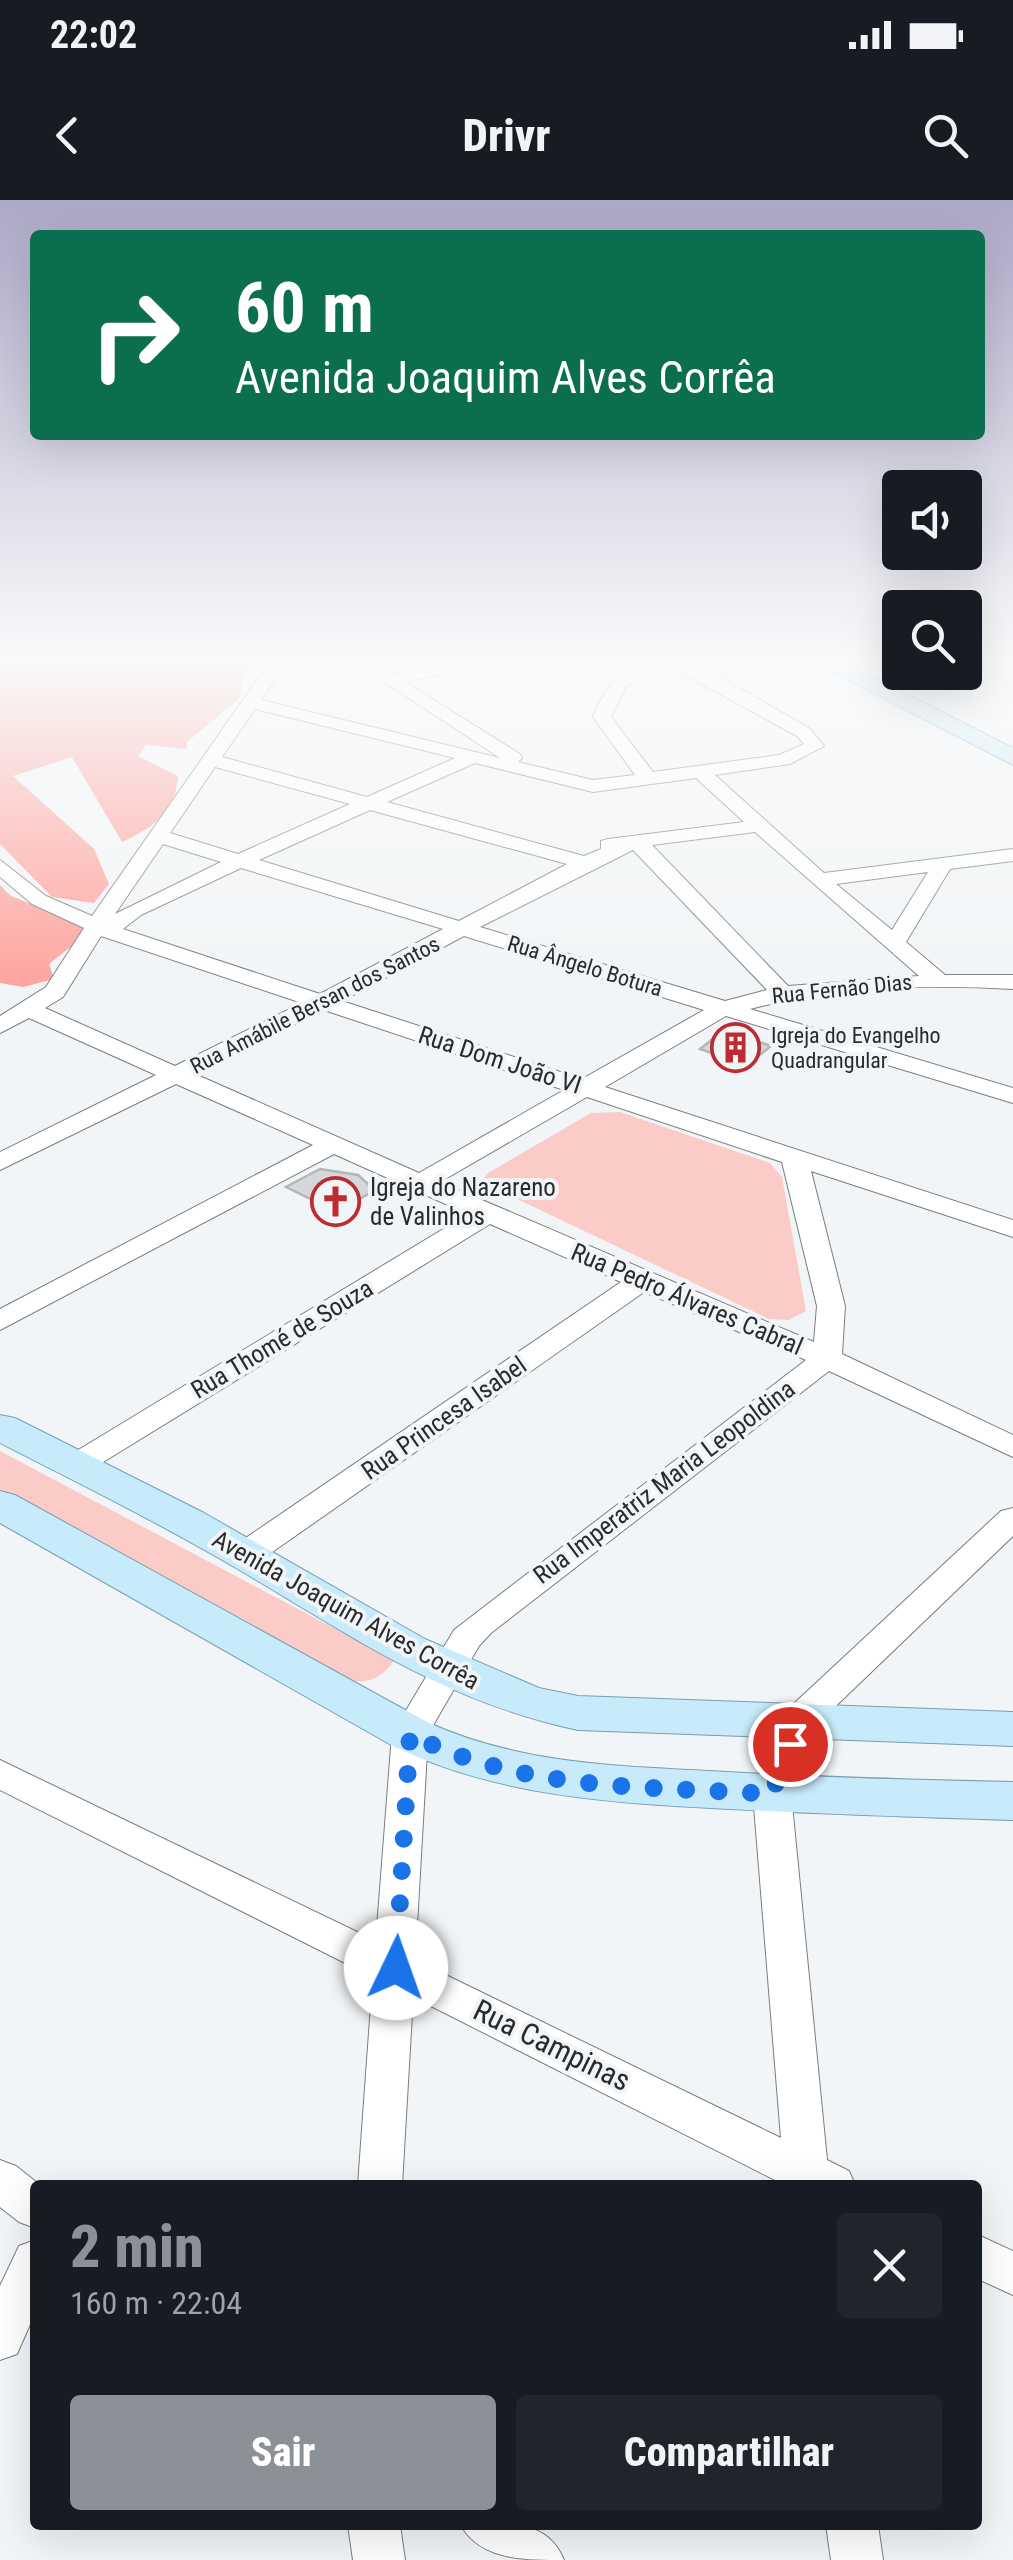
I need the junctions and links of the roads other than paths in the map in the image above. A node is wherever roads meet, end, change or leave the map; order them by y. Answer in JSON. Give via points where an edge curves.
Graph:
{"nodes":[{"id":1,"x":204,"y":770,"type":"edge"},
{"id":2,"x":248,"y":770,"type":"edge"},
{"id":3,"x":433,"y":770,"type":"edge"},
{"id":4,"x":532,"y":770,"type":"edge"},
{"id":5,"x":641,"y":770,"type":"edge"},
{"id":6,"x":714,"y":770,"type":"edge"},
{"id":7,"x":701,"y":772,"type":"junction"},
{"id":8,"x":648,"y":779,"type":"junction"},
{"id":9,"x":371,"y":804,"type":"junction"},
{"id":10,"x":758,"y":826,"type":"junction"},
{"id":11,"x":158,"y":836,"type":"junction"},
{"id":12,"x":633,"y":844,"type":"junction"},
{"id":13,"x":549,"y":852,"type":"junction"},
{"id":14,"x":1013,"y":855,"type":"edge"},
{"id":15,"x":240,"y":860,"type":"junction"},
{"id":16,"x":944,"y":862,"type":"junction"},
{"id":17,"x":584,"y":863,"type":"junction"},
{"id":18,"x":0,"y":866,"type":"edge"},
{"id":19,"x":819,"y":880,"type":"junction"},
{"id":20,"x":102,"y":928,"type":"junction"},
{"id":21,"x":465,"y":929,"type":"junction"},
{"id":22,"x":894,"y":944,"type":"junction"},
{"id":23,"x":938,"y":981,"type":"junction"},
{"id":24,"x":1013,"y":982,"type":"edge"},
{"id":25,"x":782,"y":993,"type":"junction"},
{"id":26,"x":322,"y":1002,"type":"junction"},
{"id":27,"x":722,"y":1008,"type":"junction"},
{"id":28,"x":29,"y":1010,"type":"junction"},
{"id":29,"x":0,"y":1026,"type":"edge"},
{"id":30,"x":177,"y":1074,"type":"junction"},
{"id":31,"x":587,"y":1089,"type":"junction"},
{"id":32,"x":1013,"y":1096,"type":"edge"},
{"id":33,"x":336,"y":1144,"type":"junction"},
{"id":34,"x":794,"y":1157,"type":"junction"},
{"id":35,"x":0,"y":1162,"type":"edge"},
{"id":36,"x":420,"y":1182,"type":"junction"},
{"id":37,"x":488,"y":1213,"type":"junction"},
{"id":38,"x":1013,"y":1228,"type":"edge"},
{"id":39,"x":642,"y":1282,"type":"junction"},
{"id":40,"x":0,"y":1322,"type":"edge"},
{"id":41,"x":827,"y":1358,"type":"junction"},
{"id":42,"x":0,"y":1427,"type":"edge"},
{"id":43,"x":1013,"y":1447,"type":"edge"},
{"id":44,"x":76,"y":1465,"type":"junction"},
{"id":45,"x":0,"y":1505,"type":"edge"},
{"id":46,"x":1013,"y":1518,"type":"edge"},
{"id":47,"x":246,"y":1554,"type":"junction"},
{"id":48,"x":447,"y":1670,"type":"junction"},
{"id":49,"x":800,"y":1719,"type":"junction"},
{"id":50,"x":1013,"y":1730,"type":"edge"},
{"id":51,"x":410,"y":1734,"type":"junction"},
{"id":52,"x":0,"y":1774,"type":"edge"},
{"id":53,"x":772,"y":1794,"type":"junction"},
{"id":54,"x":1013,"y":1801,"type":"edge"},
{"id":55,"x":396,"y":1968,"type":"junction"},
{"id":56,"x":0,"y":2180,"type":"edge"},
{"id":57,"x":380,"y":2180,"type":"edge"},
{"id":58,"x":815,"y":2180,"type":"edge"},
{"id":59,"x":30,"y":2204,"type":"edge"},
{"id":60,"x":982,"y":2258,"type":"edge"},
{"id":61,"x":30,"y":2272,"type":"edge"},
{"id":62,"x":1013,"y":2274,"type":"edge"},
{"id":63,"x":0,"y":2338,"type":"edge"},
{"id":64,"x":375,"y":2530,"type":"edge"},
{"id":65,"x":495,"y":2530,"type":"edge"},
{"id":66,"x":853,"y":2530,"type":"edge"},
{"id":67,"x":379,"y":2560,"type":"edge"},
{"id":68,"x":538,"y":2560,"type":"edge"},
{"id":69,"x":857,"y":2560,"type":"edge"}],
"edges":[{"from":1,"to":11,"type":"street"},
{"from":2,"to":9,"type":"street"},
{"from":3,"to":9,"type":"street"},
{"from":4,"to":8,"type":"street","via":[[593,786]]},
{"from":5,"to":8,"type":"street"},
{"from":6,"to":7,"type":"street"},
{"from":7,"to":8,"type":"street"},
{"from":7,"to":10,"type":"street"},
{"from":9,"to":13,"type":"street"},
{"from":9,"to":15,"type":"street"},
{"from":10,"to":12,"type":"street"},
{"from":10,"to":19,"type":"street"},
{"from":11,"to":15,"type":"street","name":"Rua Ângelo Botura"},
{"from":11,"to":20,"type":"street"},
{"from":12,"to":13,"type":"street"},
{"from":12,"to":17,"type":"street","name":"Rua Amábile Bersan dos Santos"},
{"from":12,"to":25,"type":"street"},
{"from":13,"to":17,"type":"street"},
{"from":14,"to":16,"type":"street"},
{"from":15,"to":20,"type":"street"},
{"from":15,"to":21,"type":"street","name":"Rua Ângelo Botura"},
{"from":16,"to":19,"type":"street"},
{"from":16,"to":22,"type":"street"},
{"from":17,"to":21,"type":"street","name":"Rua Amábile Bersan dos Santos"},
{"from":18,"to":20,"type":"street","name":"Rua Dom João VI","via":[[40,900]]},
{"from":19,"to":22,"type":"street"},
{"from":20,"to":26,"type":"street","name":"Rua Dom João VI"},
{"from":20,"to":28,"type":"street","via":[[55,992]]},
{"from":21,"to":26,"type":"street","name":"Rua Amábile Bersan dos Santos"},
{"from":21,"to":27,"type":"street","name":"Rua Ângelo Botura"},
{"from":22,"to":23,"type":"street"},
{"from":23,"to":24,"type":"street","name":"Rua Fernão Dias"},
{"from":23,"to":25,"type":"street","name":"Rua Fernão Dias"},
{"from":25,"to":27,"type":"street","name":"Rua Fernão Dias"},
{"from":26,"to":30,"type":"street","name":"Rua Amábile Bersan dos Santos"},
{"from":26,"to":31,"type":"street","name":"Rua Dom João VI"},
{"from":27,"to":31,"type":"street","name":"Rua Fernão Dias"},
{"from":27,"to":32,"type":"street","name":"Rua Ângelo Botura"},
{"from":28,"to":29,"type":"street"},
{"from":28,"to":30,"type":"street","name":"Rua Pedro Álvares Cabral"},
{"from":30,"to":33,"type":"street","name":"Rua Pedro Álvares Cabral"},
{"from":30,"to":35,"type":"street","name":"Rua Amábile Bersan dos Santos"},
{"from":31,"to":34,"type":"street","name":"Rua Dom João VI"},
{"from":31,"to":36,"type":"street","name":"Rua Fernão Dias"},
{"from":33,"to":36,"type":"street","name":"Rua Pedro Álvares Cabral"},
{"from":33,"to":40,"type":"street"},
{"from":34,"to":38,"type":"street","name":"Rua Dom João VI"},
{"from":34,"to":41,"type":"street","via":[[830,1306]]},
{"from":36,"to":37,"type":"street","name":"Rua Pedro Álvares Cabral"},
{"from":37,"to":39,"type":"street","name":"Rua Pedro Álvares Cabral"},
{"from":37,"to":44,"type":"street","name":"Rua Thomé de Souza"},
{"from":39,"to":41,"type":"street","name":"Rua Pedro Álvares Cabral"},
{"from":39,"to":47,"type":"street","name":"Rua Princesa Isabel"},
{"from":41,"to":43,"type":"street","name":"Rua Pedro Álvares Cabral"},
{"from":41,"to":48,"type":"street","name":"Rua Imperatriz Maria Leopoldina","via":[[510,1598],[466,1638]]},
{"from":42,"to":44,"type":"main road","name":"Avenida Joaquim Alves Corrêa"},
{"from":44,"to":47,"type":"main road","name":"Avenida Joaquim Alves Corrêa"},
{"from":45,"to":51,"type":"main road"},
{"from":46,"to":49,"type":"street"},
{"from":47,"to":48,"type":"main road","name":"Avenida Joaquim Alves Corrêa"},
{"from":48,"to":49,"type":"main road","name":"Avenida Joaquim Alves Corrêa","via":[[509,1698],[578,1713]]},
{"from":48,"to":51,"type":"street","name":"Rua Imperatriz Maria Leopoldina"},
{"from":49,"to":50,"type":"main road","name":"Avenida Joaquim Alves Corrêa"},
{"from":49,"to":53,"type":"street"},
{"from":51,"to":53,"type":"main road","via":[[516,1774]]},
{"from":51,"to":55,"type":"street"},
{"from":52,"to":55,"type":"street","name":"Rua Campinas"},
{"from":53,"to":54,"type":"main road"},
{"from":53,"to":58,"type":"street"},
{"from":55,"to":57,"type":"street"},
{"from":55,"to":58,"type":"street","name":"Rua Campinas"},
{"from":56,"to":59,"type":"street"},
{"from":60,"to":62,"type":"street"},
{"from":61,"to":63,"type":"street"},
{"from":64,"to":67,"type":"street"},
{"from":65,"to":68,"type":"street"},
{"from":66,"to":69,"type":"street"}]}
